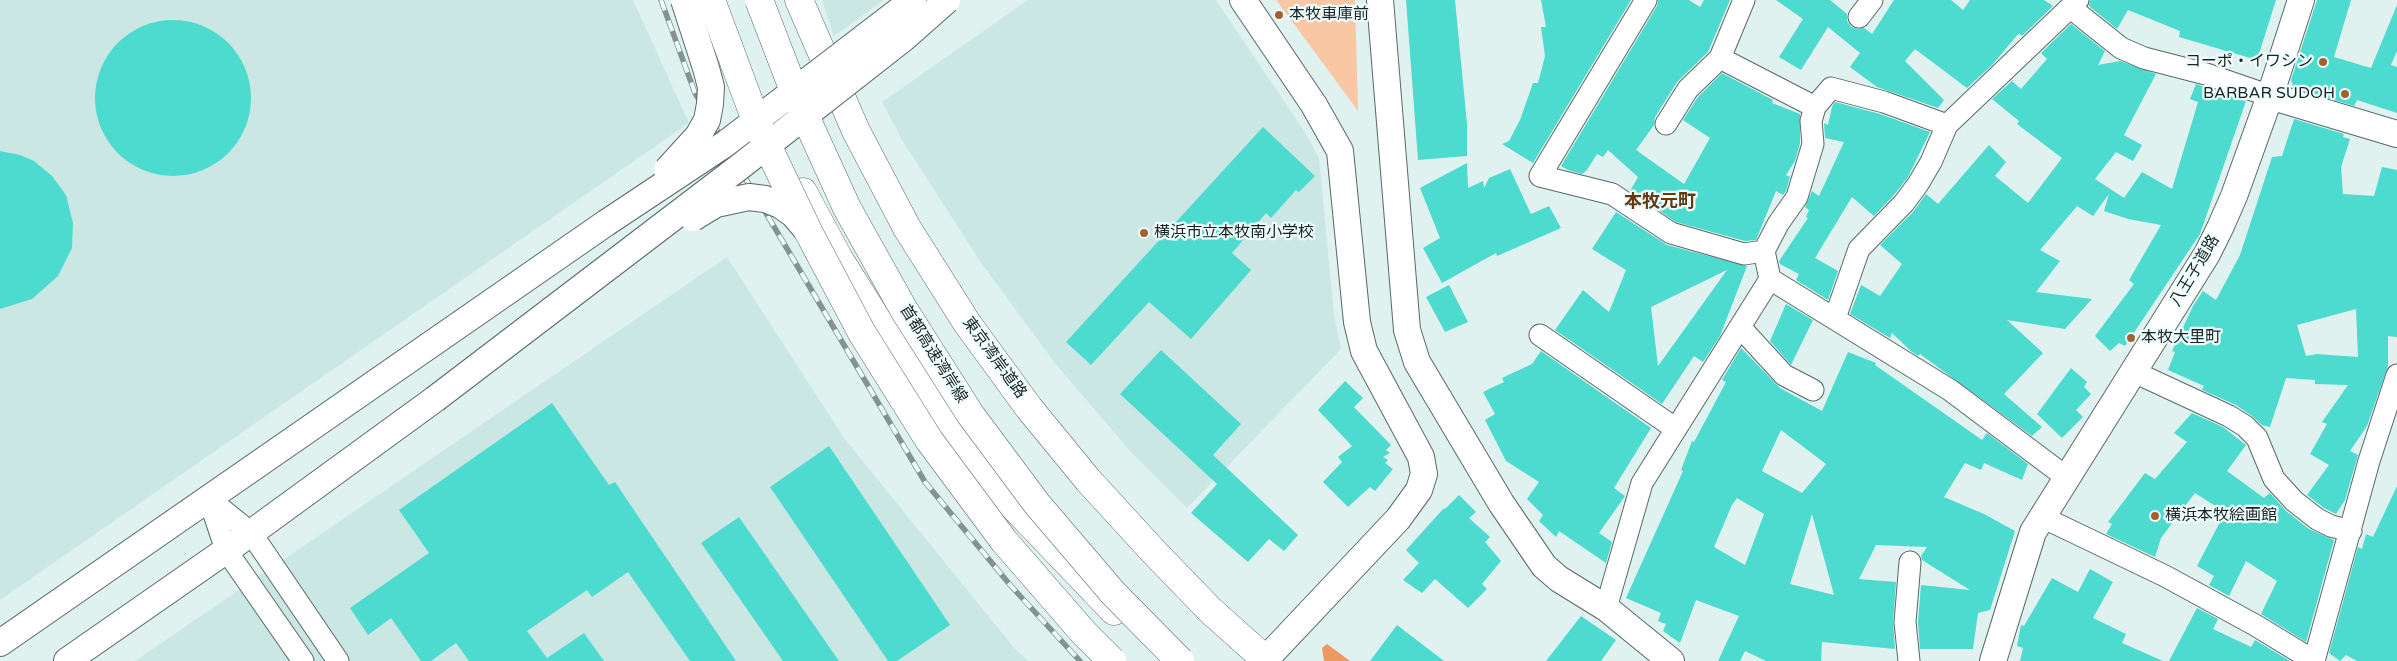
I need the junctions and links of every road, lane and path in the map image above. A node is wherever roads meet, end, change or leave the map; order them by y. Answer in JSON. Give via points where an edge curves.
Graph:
{"nodes":[{"id":1,"x":684,"y":0,"type":"edge"},
{"id":2,"x":709,"y":0,"type":"edge"},
{"id":3,"x":759,"y":0,"type":"edge"},
{"id":4,"x":799,"y":0,"type":"edge"},
{"id":5,"x":913,"y":0,"type":"edge"},
{"id":6,"x":947,"y":0,"type":"edge"},
{"id":7,"x":1243,"y":0,"type":"edge"},
{"id":8,"x":1380,"y":0,"type":"edge"},
{"id":9,"x":1646,"y":0,"type":"edge"},
{"id":10,"x":1744,"y":0,"type":"edge"},
{"id":11,"x":1872,"y":0,"type":"edge"},
{"id":12,"x":2301,"y":0,"type":"edge"},
{"id":13,"x":2073,"y":3,"type":"edge"},
{"id":14,"x":1859,"y":17,"type":"dead end"},
{"id":15,"x":1720,"y":58,"type":"junction"},
{"id":16,"x":2270,"y":96,"type":"junction"},
{"id":17,"x":1815,"y":107,"type":"junction"},
{"id":18,"x":1666,"y":124,"type":"dead end"},
{"id":19,"x":1947,"y":125,"type":"junction"},
{"id":20,"x":2397,"y":134,"type":"edge"},
{"id":21,"x":606,"y":223,"type":"junction"},
{"id":22,"x":1764,"y":251,"type":"junction"},
{"id":23,"x":624,"y":257,"type":"junction"},
{"id":24,"x":1770,"y":279,"type":"junction"},
{"id":25,"x":1835,"y":318,"type":"junction"},
{"id":26,"x":1740,"y":327,"type":"junction"},
{"id":27,"x":1540,"y":335,"type":"dead end"},
{"id":28,"x":2132,"y":371,"type":"junction"},
{"id":29,"x":2397,"y":375,"type":"edge"},
{"id":30,"x":1814,"y":390,"type":"dead end"},
{"id":31,"x":1676,"y":429,"type":"junction"},
{"id":32,"x":2066,"y":477,"type":"junction"},
{"id":33,"x":1001,"y":492,"type":"junction"},
{"id":34,"x":209,"y":498,"type":"junction"},
{"id":35,"x":2042,"y":517,"type":"junction"},
{"id":36,"x":2350,"y":531,"type":"junction"},
{"id":37,"x":251,"y":534,"type":"junction"},
{"id":38,"x":226,"y":550,"type":"junction"},
{"id":39,"x":1910,"y":562,"type":"dead end"},
{"id":40,"x":1606,"y":608,"type":"junction"},
{"id":41,"x":0,"y":644,"type":"edge"},
{"id":42,"x":2304,"y":658,"type":"edge"},
{"id":43,"x":1265,"y":660,"type":"edge"},
{"id":44,"x":67,"y":661,"type":"edge"},
{"id":45,"x":303,"y":661,"type":"edge"},
{"id":46,"x":338,"y":661,"type":"edge"},
{"id":47,"x":1112,"y":661,"type":"edge"},
{"id":48,"x":1169,"y":661,"type":"edge"},
{"id":49,"x":1180,"y":661,"type":"edge"},
{"id":50,"x":1671,"y":661,"type":"edge"},
{"id":51,"x":1909,"y":661,"type":"edge"},
{"id":52,"x":1993,"y":661,"type":"edge"}],
"edges":[{"from":1,"to":21,"type":"street","bridge":true,"via":[[711,86],[706,120],[687,151]]},
{"from":2,"to":33,"type":"highway","via":[[769,131],[839,259],[903,361]]},
{"from":2,"to":47,"type":"highway","bridge":true,"via":[[758,126],[862,333],[929,440],[1004,541]]},
{"from":3,"to":49,"type":"highway","name":"首都高速湾岸線","bridge":true,"via":[[796,96],[847,208],[924,342],[970,414],[1037,504],[1113,594]]},
{"from":4,"to":43,"type":"highway","name":"東京湾岸道路","via":[[856,131],[907,228],[967,323],[1029,408],[1094,487],[1210,610]]},
{"from":5,"to":21,"type":"street","bridge":true,"via":[[725,144]]},
{"from":6,"to":23,"type":"street","bridge":true,"via":[[904,38]]},
{"from":7,"to":43,"type":"street","via":[[1314,105],[1340,150],[1356,322],[1364,351],[1422,457],[1424,474],[1419,490],[1398,519]]},
{"from":8,"to":40,"type":"street","via":[[1407,330],[1417,362],[1532,551],[1559,578]]},
{"from":9,"to":22,"type":"street","via":[[1540,176],[1612,194],[1671,234],[1744,254]]},
{"from":10,"to":15,"type":"street"},
{"from":11,"to":14,"type":"street"},
{"from":12,"to":16,"type":"street","name":"八王子道路"},
{"from":13,"to":16,"type":"street","via":[[2121,48]]},
{"from":13,"to":19,"type":"street"},
{"from":15,"to":17,"type":"street"},
{"from":15,"to":18,"type":"street","via":[[1688,89]]},
{"from":16,"to":20,"type":"street"},
{"from":16,"to":28,"type":"street","name":"八王子道路","via":[[2234,196],[2207,254]]},
{"from":17,"to":19,"type":"street","via":[[1831,88],[1884,102]]},
{"from":17,"to":22,"type":"street","via":[[1811,121],[1813,144],[1798,197],[1778,224]]},
{"from":19,"to":25,"type":"street","via":[[1918,184],[1904,203],[1858,249]]},
{"from":21,"to":34,"type":"street"},
{"from":22,"to":24,"type":"street"},
{"from":23,"to":33,"type":"street","bridge":true,"via":[[724,202],[748,197],[780,205],[804,227],[885,357],[927,415],[957,450]]},
{"from":23,"to":37,"type":"street","bridge":true},
{"from":24,"to":25,"type":"street"},
{"from":24,"to":26,"type":"street"},
{"from":25,"to":32,"type":"street","via":[[1950,390]]},
{"from":26,"to":30,"type":"street","via":[[1784,375]]},
{"from":26,"to":31,"type":"street"},
{"from":27,"to":31,"type":"street"},
{"from":28,"to":32,"type":"street","name":"八王子道路"},
{"from":28,"to":36,"type":"street","via":[[2246,426],[2257,438],[2274,479],[2294,501],[2317,519]]},
{"from":29,"to":36,"type":"street"},
{"from":31,"to":40,"type":"street","via":[[1642,483]]},
{"from":32,"to":35,"type":"street","name":"八王子道路"},
{"from":33,"to":48,"type":"highway","via":[[1103,601]]},
{"from":34,"to":37,"type":"street"},
{"from":34,"to":38,"type":"street"},
{"from":34,"to":41,"type":"street"},
{"from":35,"to":42,"type":"street","via":[[2165,576],[2255,625]]},
{"from":35,"to":52,"type":"street","name":"八王子道路","via":[[2033,532]]},
{"from":36,"to":42,"type":"street"},
{"from":37,"to":38,"type":"street"},
{"from":37,"to":46,"type":"street"},
{"from":38,"to":44,"type":"street"},
{"from":38,"to":45,"type":"street"},
{"from":39,"to":51,"type":"street","via":[[1905,622]]},
{"from":40,"to":50,"type":"street"}]}
